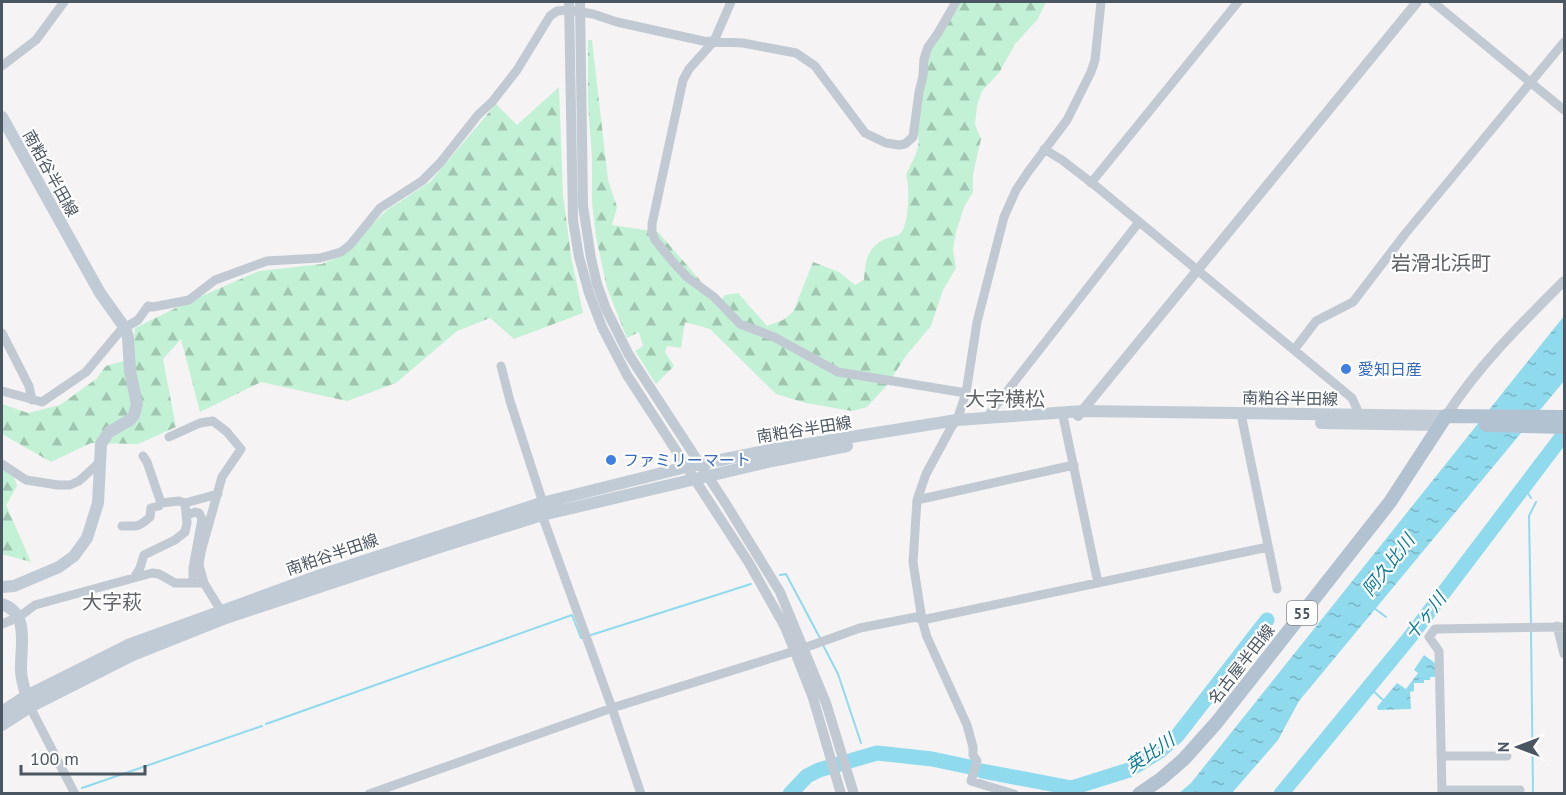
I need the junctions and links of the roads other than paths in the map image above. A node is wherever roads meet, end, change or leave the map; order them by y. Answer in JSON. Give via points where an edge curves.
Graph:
{"nodes":[{"id":1,"x":64,"y":2,"type":"edge"},
{"id":2,"x":731,"y":2,"type":"edge"},
{"id":3,"x":956,"y":2,"type":"edge"},
{"id":4,"x":1101,"y":2,"type":"edge"},
{"id":5,"x":1238,"y":2,"type":"edge"},
{"id":6,"x":1417,"y":2,"type":"edge"},
{"id":7,"x":1433,"y":2,"type":"edge"},
{"id":8,"x":574,"y":6,"type":"edge"},
{"id":9,"x":714,"y":41,"type":"junction"},
{"id":10,"x":1564,"y":42,"type":"edge"},
{"id":11,"x":2,"y":66,"type":"edge"},
{"id":12,"x":1532,"y":82,"type":"junction"},
{"id":13,"x":1564,"y":110,"type":"edge"},
{"id":14,"x":2,"y":117,"type":"edge"},
{"id":15,"x":1044,"y":149,"type":"junction"},
{"id":16,"x":1091,"y":183,"type":"junction"},
{"id":17,"x":1139,"y":222,"type":"junction"},
{"id":18,"x":1197,"y":270,"type":"junction"},
{"id":19,"x":1564,"y":281,"type":"edge"},
{"id":20,"x":125,"y":328,"type":"junction"},
{"id":21,"x":2,"y":333,"type":"edge"},
{"id":22,"x":1294,"y":350,"type":"junction"},
{"id":23,"x":501,"y":366,"type":"dead end"},
{"id":24,"x":2,"y":391,"type":"edge"},
{"id":25,"x":966,"y":393,"type":"junction"},
{"id":26,"x":32,"y":399,"type":"junction"},
{"id":27,"x":1081,"y":413,"type":"junction"},
{"id":28,"x":1063,"y":416,"type":"junction"},
{"id":29,"x":987,"y":417,"type":"junction"},
{"id":30,"x":1564,"y":417,"type":"edge"},
{"id":31,"x":1242,"y":419,"type":"junction"},
{"id":32,"x":1362,"y":420,"type":"junction"},
{"id":33,"x":1468,"y":420,"type":"junction"},
{"id":34,"x":1443,"y":421,"type":"junction"},
{"id":35,"x":955,"y":423,"type":"junction"},
{"id":36,"x":1564,"y":427,"type":"edge"},
{"id":37,"x":169,"y":437,"type":"dead end"},
{"id":38,"x":143,"y":456,"type":"dead end"},
{"id":39,"x":100,"y":462,"type":"junction"},
{"id":40,"x":2,"y":464,"type":"edge"},
{"id":41,"x":700,"y":465,"type":"junction"},
{"id":42,"x":1074,"y":465,"type":"junction"},
{"id":43,"x":686,"y":467,"type":"junction"},
{"id":44,"x":701,"y":477,"type":"junction"},
{"id":45,"x":218,"y":494,"type":"junction"},
{"id":46,"x":917,"y":500,"type":"junction"},
{"id":47,"x":161,"y":503,"type":"junction"},
{"id":48,"x":185,"y":503,"type":"junction"},
{"id":49,"x":543,"y":509,"type":"junction"},
{"id":50,"x":186,"y":516,"type":"junction"},
{"id":51,"x":122,"y":526,"type":"dead end"},
{"id":52,"x":1268,"y":548,"type":"junction"},
{"id":53,"x":134,"y":578,"type":"junction"},
{"id":54,"x":1098,"y":583,"type":"junction"},
{"id":55,"x":193,"y":584,"type":"junction"},
{"id":56,"x":204,"y":584,"type":"junction"},
{"id":57,"x":2,"y":587,"type":"edge"},
{"id":58,"x":1277,"y":589,"type":"dead end"},
{"id":59,"x":2,"y":604,"type":"edge"},
{"id":60,"x":223,"y":615,"type":"junction"},
{"id":61,"x":19,"y":617,"type":"junction"},
{"id":62,"x":922,"y":620,"type":"junction"},
{"id":63,"x":2,"y":624,"type":"edge"},
{"id":64,"x":1561,"y":627,"type":"edge"},
{"id":65,"x":805,"y":648,"type":"junction"},
{"id":66,"x":1564,"y":654,"type":"edge"},
{"id":67,"x":28,"y":702,"type":"junction"},
{"id":68,"x":612,"y":708,"type":"junction"},
{"id":69,"x":2,"y":711,"type":"edge"},
{"id":70,"x":2,"y":725,"type":"edge"},
{"id":71,"x":1441,"y":756,"type":"junction"},
{"id":72,"x":1507,"y":756,"type":"dead end"},
{"id":73,"x":842,"y":773,"type":"junction"},
{"id":74,"x":1520,"y":790,"type":"dead end"},
{"id":75,"x":1442,"y":792,"type":"edge"},
{"id":76,"x":75,"y":794,"type":"edge"},
{"id":77,"x":369,"y":794,"type":"edge"},
{"id":78,"x":641,"y":794,"type":"edge"},
{"id":79,"x":842,"y":794,"type":"edge"},
{"id":80,"x":854,"y":794,"type":"edge"},
{"id":81,"x":1014,"y":794,"type":"edge"},
{"id":82,"x":1139,"y":794,"type":"edge"}],
"edges":[{"from":1,"to":11,"type":"street","via":[[36,40]]},
{"from":2,"to":9,"type":"street"},
{"from":3,"to":9,"type":"street","via":[[928,47],[916,125],[913,137],[905,144],[886,143],[865,133],[815,66],[796,53]]},
{"from":4,"to":15,"type":"street","via":[[1091,72],[1067,120]]},
{"from":5,"to":16,"type":"street"},
{"from":6,"to":18,"type":"street"},
{"from":7,"to":12,"type":"street"},
{"from":8,"to":9,"type":"street"},
{"from":8,"to":20,"type":"street","via":[[550,16],[517,70],[440,163],[422,181],[380,208],[341,252],[256,265],[215,280],[189,300],[148,306],[138,320]]},
{"from":8,"to":41,"type":"street","via":[[583,206],[597,284],[629,356]]},
{"from":8,"to":43,"type":"street","via":[[573,220],[579,257],[602,327],[627,375]]},
{"from":9,"to":25,"type":"street","via":[[689,69],[679,92],[651,224],[655,240],[687,277],[740,324],[774,337],[838,372]]},
{"from":10,"to":12,"type":"street"},
{"from":12,"to":13,"type":"street"},
{"from":12,"to":22,"type":"street","via":[[1353,302],[1316,321]]},
{"from":14,"to":20,"type":"main road","name":"南粕谷半田線","via":[[100,293]]},
{"from":15,"to":16,"type":"street"},
{"from":15,"to":25,"type":"street","via":[[1016,190],[999,231],[977,322]]},
{"from":16,"to":17,"type":"street"},
{"from":17,"to":18,"type":"street"},
{"from":17,"to":29,"type":"street"},
{"from":18,"to":22,"type":"street"},
{"from":18,"to":27,"type":"street"},
{"from":19,"to":34,"type":"street","via":[[1479,370]]},
{"from":20,"to":26,"type":"street","via":[[92,366],[70,384],[42,402]]},
{"from":20,"to":39,"type":"main road","name":"南粕谷半田線","via":[[136,411],[130,420],[104,437]]},
{"from":21,"to":26,"type":"street"},
{"from":22,"to":32,"type":"street","via":[[1352,398]]},
{"from":23,"to":49,"type":"street"},
{"from":24,"to":26,"type":"street"},
{"from":25,"to":35,"type":"street"},
{"from":27,"to":28,"type":"main road","name":"南粕谷半田線"},
{"from":27,"to":29,"type":"main road","name":"南粕谷半田線"},
{"from":27,"to":31,"type":"main road","name":"南粕谷半田線"},
{"from":27,"to":32,"type":"main road","name":"南粕谷半田線"},
{"from":28,"to":35,"type":"main road","name":"南粕谷半田線"},
{"from":28,"to":42,"type":"street"},
{"from":29,"to":35,"type":"main road","name":"南粕谷半田線"},
{"from":30,"to":33,"type":"main road"},
{"from":31,"to":32,"type":"main road","name":"南粕谷半田線"},
{"from":31,"to":52,"type":"street"},
{"from":32,"to":34,"type":"main road","name":"南粕谷半田線"},
{"from":33,"to":34,"type":"main road"},
{"from":33,"to":36,"type":"main road"},
{"from":34,"to":82,"type":"main road","name":"名古屋半田線","number":"55","via":[[1390,502],[1217,722],[1184,759]]},
{"from":35,"to":41,"type":"main road","name":"南粕谷半田線","via":[[770,450]]},
{"from":35,"to":44,"type":"main road","name":"南粕谷半田線"},
{"from":35,"to":46,"type":"street","via":[[926,474]]},
{"from":37,"to":45,"type":"street","via":[[208,421],[227,432],[241,449],[224,472]]},
{"from":38,"to":47,"type":"street"},
{"from":39,"to":40,"type":"street","via":[[79,482],[70,485],[26,480]]},
{"from":39,"to":57,"type":"main road","name":"南粕谷半田線","via":[[98,503],[87,538],[74,556],[59,567],[14,586]]},
{"from":41,"to":43,"type":"main road","name":"南粕谷半田線"},
{"from":41,"to":44,"type":"street"},
{"from":42,"to":46,"type":"street"},
{"from":42,"to":54,"type":"street"},
{"from":43,"to":44,"type":"street"},
{"from":43,"to":49,"type":"main road","name":"南粕谷半田線"},
{"from":44,"to":49,"type":"main road","name":"南粕谷半田線"},
{"from":44,"to":65,"type":"street","via":[[764,562]]},
{"from":45,"to":48,"type":"street"},
{"from":45,"to":56,"type":"street","via":[[200,560]]},
{"from":46,"to":62,"type":"street","via":[[913,562]]},
{"from":47,"to":48,"type":"street"},
{"from":47,"to":51,"type":"street","via":[[151,508],[150,518],[144,523],[135,528]]},
{"from":48,"to":50,"type":"street"},
{"from":49,"to":60,"type":"main road","name":"南粕谷半田線","via":[[440,547]]},
{"from":49,"to":68,"type":"street"},
{"from":50,"to":53,"type":"street","via":[[185,532],[144,555]]},
{"from":50,"to":55,"type":"street","via":[[195,512],[201,519]]},
{"from":52,"to":54,"type":"street"},
{"from":52,"to":58,"type":"street"},
{"from":53,"to":55,"type":"street","via":[[152,573],[175,583]]},
{"from":53,"to":61,"type":"street","via":[[34,605]]},
{"from":54,"to":62,"type":"street"},
{"from":55,"to":56,"type":"street"},
{"from":56,"to":60,"type":"street"},
{"from":59,"to":61,"type":"main road"},
{"from":60,"to":67,"type":"main road","name":"南粕谷半田線"},
{"from":61,"to":63,"type":"street"},
{"from":61,"to":67,"type":"main road","via":[[23,640],[21,668]]},
{"from":62,"to":65,"type":"street","via":[[916,617],[860,628]]},
{"from":62,"to":81,"type":"street","via":[[967,724],[977,761],[971,781]]},
{"from":64,"to":66,"type":"street"},
{"from":64,"to":71,"type":"street","via":[[1435,628],[1429,637],[1439,651]]},
{"from":65,"to":68,"type":"street"},
{"from":65,"to":73,"type":"street","via":[[813,698]]},
{"from":67,"to":69,"type":"main road","name":"南粕谷半田線"},
{"from":67,"to":70,"type":"main road","name":"南粕谷半田線"},
{"from":67,"to":76,"type":"street"},
{"from":68,"to":77,"type":"street"},
{"from":68,"to":78,"type":"street"},
{"from":71,"to":72,"type":"street"},
{"from":71,"to":75,"type":"street"},
{"from":73,"to":79,"type":"street"},
{"from":73,"to":80,"type":"street"},
{"from":74,"to":75,"type":"street"}]}
